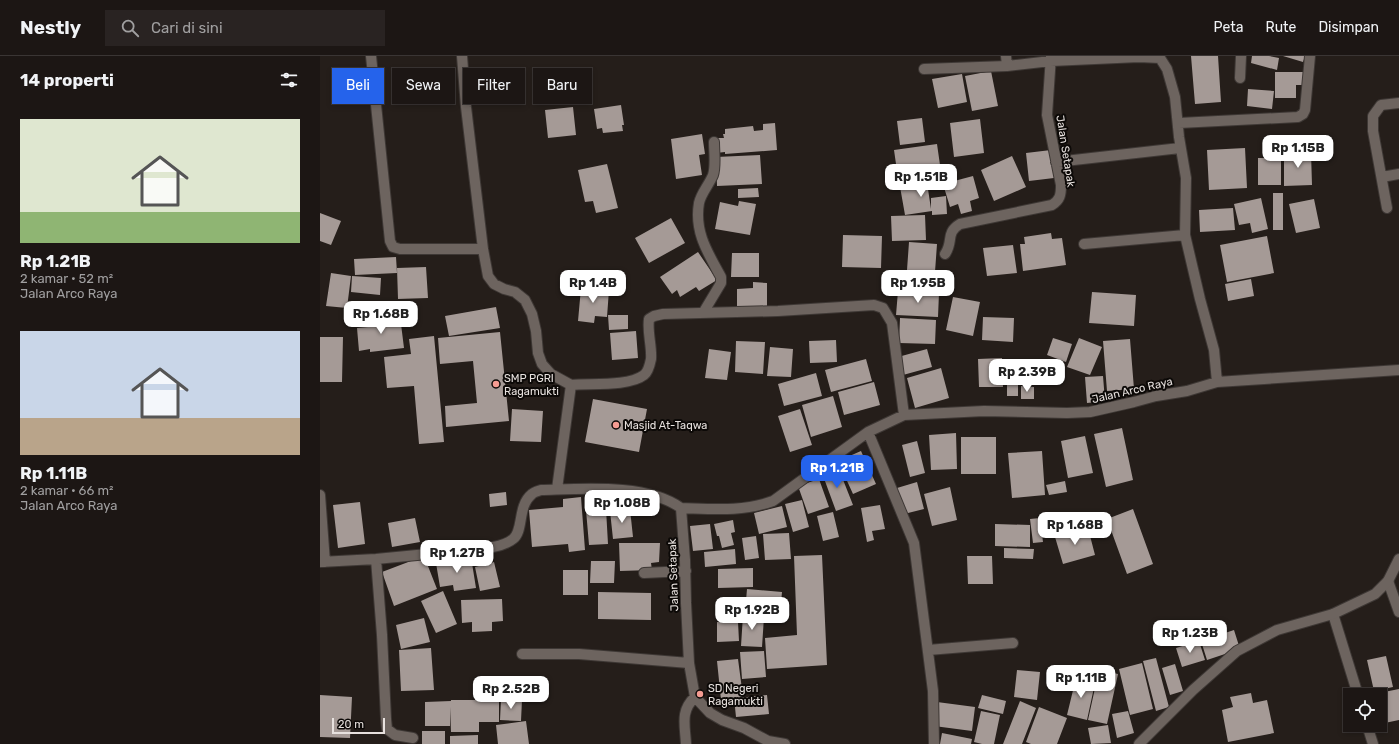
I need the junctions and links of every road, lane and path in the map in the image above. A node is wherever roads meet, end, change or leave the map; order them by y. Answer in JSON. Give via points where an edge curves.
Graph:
{"nodes":[{"id":1,"x":371,"y":56,"type":"edge"},
{"id":2,"x":462,"y":56,"type":"edge"},
{"id":3,"x":1241,"y":56,"type":"edge"},
{"id":4,"x":1310,"y":56,"type":"edge"},
{"id":5,"x":1051,"y":59,"type":"edge"},
{"id":6,"x":1007,"y":61,"type":"edge"},
{"id":7,"x":924,"y":69,"type":"dead end"},
{"id":8,"x":1240,"y":78,"type":"dead end"},
{"id":9,"x":1399,"y":102,"type":"edge"},
{"id":10,"x":1179,"y":122,"type":"junction"},
{"id":11,"x":714,"y":142,"type":"dead end"},
{"id":12,"x":1180,"y":148,"type":"junction"},
{"id":13,"x":1056,"y":162,"type":"junction"},
{"id":14,"x":1399,"y":174,"type":"edge"},
{"id":15,"x":1382,"y":177,"type":"junction"},
{"id":16,"x":1387,"y":208,"type":"dead end"},
{"id":17,"x":1185,"y":235,"type":"junction"},
{"id":18,"x":1084,"y":244,"type":"dead end"},
{"id":19,"x":483,"y":249,"type":"junction"},
{"id":20,"x":945,"y":254,"type":"dead end"},
{"id":21,"x":704,"y":313,"type":"junction"},
{"id":22,"x":1399,"y":370,"type":"edge"},
{"id":23,"x":1217,"y":382,"type":"junction"},
{"id":24,"x":571,"y":385,"type":"junction"},
{"id":25,"x":904,"y":415,"type":"junction"},
{"id":26,"x":868,"y":432,"type":"junction"},
{"id":27,"x":557,"y":489,"type":"junction"},
{"id":28,"x":320,"y":495,"type":"edge"},
{"id":29,"x":681,"y":508,"type":"junction"},
{"id":30,"x":376,"y":559,"type":"junction"},
{"id":31,"x":1399,"y":559,"type":"edge"},
{"id":32,"x":322,"y":562,"type":"edge"},
{"id":33,"x":686,"y":570,"type":"junction"},
{"id":34,"x":644,"y":573,"type":"dead end"},
{"id":35,"x":1388,"y":581,"type":"junction"},
{"id":36,"x":1399,"y":612,"type":"edge"},
{"id":37,"x":1332,"y":614,"type":"junction"},
{"id":38,"x":1013,"y":643,"type":"dead end"},
{"id":39,"x":928,"y":650,"type":"junction"},
{"id":40,"x":522,"y":654,"type":"dead end"},
{"id":41,"x":689,"y":663,"type":"junction"},
{"id":42,"x":1356,"y":688,"type":"edge"},
{"id":43,"x":694,"y":697,"type":"junction"},
{"id":44,"x":1369,"y":732,"type":"edge"},
{"id":45,"x":413,"y":738,"type":"dead end"},
{"id":46,"x":768,"y":743,"type":"edge"},
{"id":47,"x":686,"y":744,"type":"edge"},
{"id":48,"x":785,"y":744,"type":"edge"},
{"id":49,"x":934,"y":744,"type":"edge"},
{"id":50,"x":1140,"y":744,"type":"edge"},
{"id":51,"x":1372,"y":744,"type":"edge"}],
"edges":[{"from":1,"to":19,"type":"street","via":[[390,241],[393,247]]},
{"from":2,"to":19,"type":"street"},
{"from":3,"to":8,"type":"street"},
{"from":4,"to":10,"type":"street","via":[[1304,114],[1298,117]]},
{"from":5,"to":6,"type":"street"},
{"from":5,"to":10,"type":"street","via":[[1160,58],[1172,83]]},
{"from":5,"to":13,"type":"street","name":"Jalan Setapak","via":[[1047,115]]},
{"from":6,"to":7,"type":"street"},
{"from":9,"to":15,"type":"street","via":[[1381,105],[1372,116]]},
{"from":10,"to":12,"type":"street"},
{"from":11,"to":21,"type":"street","via":[[713,174],[701,196],[699,223],[704,246],[721,277],[721,283]]},
{"from":12,"to":13,"type":"street"},
{"from":12,"to":17,"type":"street","via":[[1186,178]]},
{"from":13,"to":20,"type":"street","name":"Jalan Setapak","via":[[1061,185],[1059,200],[1052,205],[960,224],[951,231],[950,248]]},
{"from":14,"to":15,"type":"street"},
{"from":15,"to":16,"type":"street"},
{"from":17,"to":18,"type":"street"},
{"from":17,"to":23,"type":"street","via":[[1214,350]]},
{"from":19,"to":24,"type":"street","via":[[488,276],[494,284],[515,292],[525,300],[532,314],[542,364],[550,374]]},
{"from":21,"to":24,"type":"street","via":[[663,314],[649,319],[651,358],[645,374],[639,378]]},
{"from":21,"to":25,"type":"street","via":[[874,305],[882,308],[892,323]]},
{"from":22,"to":23,"type":"street","name":"Jalan Arco Raya"},
{"from":23,"to":25,"type":"street","name":"Jalan Arco Raya","via":[[1090,412],[965,412]]},
{"from":24,"to":27,"type":"street"},
{"from":25,"to":26,"type":"street","name":"Jalan Arco Raya"},
{"from":26,"to":29,"type":"street","name":"Jalan Arco Raya","via":[[773,501],[741,509]]},
{"from":26,"to":39,"type":"street","via":[[914,543]]},
{"from":27,"to":29,"type":"street","via":[[643,492]]},
{"from":27,"to":30,"type":"street","via":[[541,490],[532,494],[521,513],[518,534],[504,544],[489,548]]},
{"from":28,"to":32,"type":"street"},
{"from":29,"to":33,"type":"street","name":"Jalan Setapak"},
{"from":30,"to":32,"type":"street"},
{"from":30,"to":45,"type":"street","via":[[387,729],[395,735]]},
{"from":31,"to":35,"type":"street"},
{"from":33,"to":34,"type":"street"},
{"from":33,"to":41,"type":"street","name":"Jalan Setapak"},
{"from":35,"to":36,"type":"street"},
{"from":35,"to":37,"type":"street","via":[[1375,594]]},
{"from":37,"to":42,"type":"street"},
{"from":37,"to":50,"type":"street","via":[[1277,630],[1237,651],[1193,690]]},
{"from":38,"to":39,"type":"street"},
{"from":39,"to":49,"type":"street","via":[[933,691]]},
{"from":40,"to":41,"type":"street","via":[[579,654]]},
{"from":41,"to":43,"type":"street","name":"Jalan Setapak"},
{"from":43,"to":46,"type":"street","via":[[710,713],[744,728]]},
{"from":43,"to":47,"type":"street","via":[[684,715]]},
{"from":44,"to":51,"type":"street"},
{"from":46,"to":48,"type":"street"}]}
